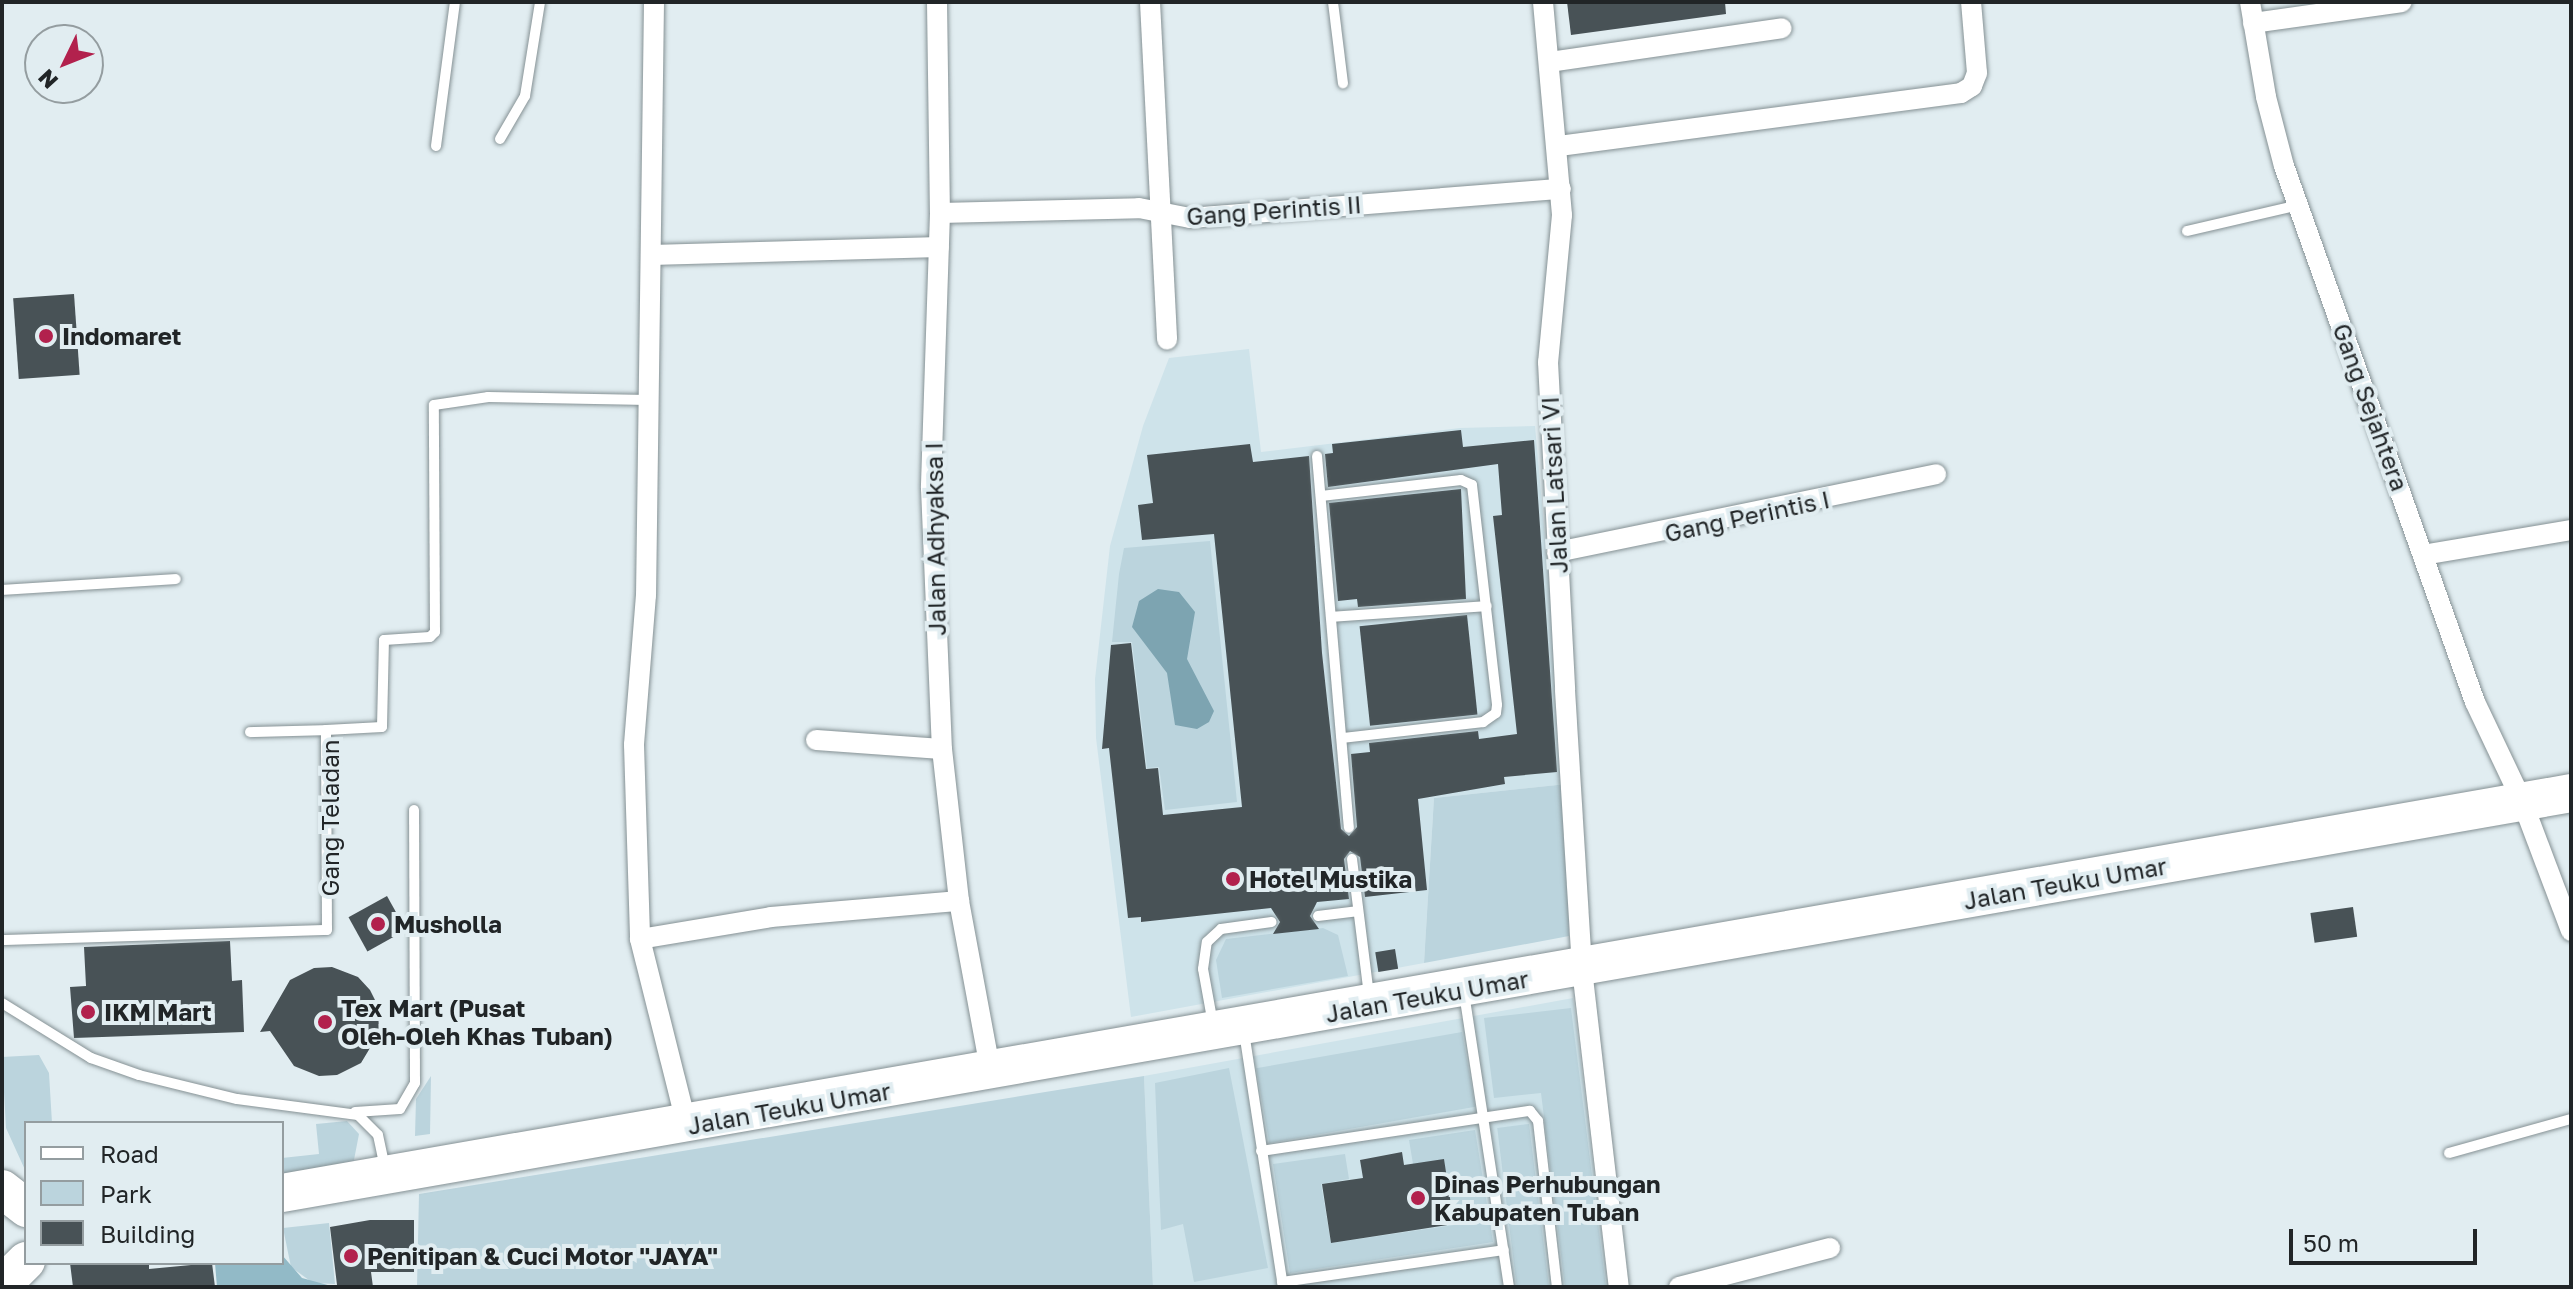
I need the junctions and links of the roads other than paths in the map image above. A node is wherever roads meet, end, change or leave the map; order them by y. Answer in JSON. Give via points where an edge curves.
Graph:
{"nodes":[{"id":1,"x":455,"y":2,"type":"edge"},
{"id":2,"x":540,"y":2,"type":"edge"},
{"id":3,"x":654,"y":2,"type":"edge"},
{"id":4,"x":937,"y":2,"type":"edge"},
{"id":5,"x":1150,"y":2,"type":"edge"},
{"id":6,"x":1333,"y":2,"type":"edge"},
{"id":7,"x":1543,"y":2,"type":"edge"},
{"id":8,"x":1971,"y":2,"type":"edge"},
{"id":9,"x":2250,"y":2,"type":"edge"},
{"id":10,"x":2402,"y":2,"type":"edge"},
{"id":11,"x":2253,"y":23,"type":"junction"},
{"id":12,"x":1782,"y":28,"type":"dead end"},
{"id":13,"x":1550,"y":62,"type":"junction"},
{"id":14,"x":1343,"y":83,"type":"dead end"},
{"id":15,"x":500,"y":139,"type":"dead end"},
{"id":16,"x":436,"y":146,"type":"dead end"},
{"id":17,"x":1559,"y":146,"type":"junction"},
{"id":18,"x":1561,"y":189,"type":"junction"},
{"id":19,"x":2299,"y":205,"type":"junction"},
{"id":20,"x":940,"y":213,"type":"junction"},
{"id":21,"x":1161,"y":213,"type":"junction"},
{"id":22,"x":2187,"y":231,"type":"dead end"},
{"id":23,"x":939,"y":247,"type":"junction"},
{"id":24,"x":652,"y":255,"type":"junction"},
{"id":25,"x":1167,"y":340,"type":"dead end"},
{"id":26,"x":648,"y":400,"type":"junction"},
{"id":27,"x":1317,"y":456,"type":"dead end"},
{"id":28,"x":1936,"y":474,"type":"dead end"},
{"id":29,"x":1321,"y":496,"type":"junction"},
{"id":30,"x":2571,"y":530,"type":"edge"},
{"id":31,"x":1557,"y":552,"type":"junction"},
{"id":32,"x":2423,"y":555,"type":"junction"},
{"id":33,"x":176,"y":579,"type":"dead end"},
{"id":34,"x":2,"y":590,"type":"edge"},
{"id":35,"x":1487,"y":606,"type":"junction"},
{"id":36,"x":1331,"y":617,"type":"junction"},
{"id":37,"x":326,"y":730,"type":"junction"},
{"id":38,"x":250,"y":732,"type":"dead end"},
{"id":39,"x":1342,"y":738,"type":"junction"},
{"id":40,"x":816,"y":740,"type":"dead end"},
{"id":41,"x":942,"y":749,"type":"junction"},
{"id":42,"x":2571,"y":793,"type":"edge"},
{"id":43,"x":2522,"y":801,"type":"junction"},
{"id":44,"x":414,"y":810,"type":"dead end"},
{"id":45,"x":1349,"y":828,"type":"dead end"},
{"id":46,"x":1352,"y":859,"type":"dead end"},
{"id":47,"x":959,"y":901,"type":"junction"},
{"id":48,"x":1357,"y":911,"type":"junction"},
{"id":49,"x":1318,"y":916,"type":"dead end"},
{"id":50,"x":1272,"y":922,"type":"dead end"},
{"id":51,"x":2571,"y":931,"type":"edge"},
{"id":52,"x":640,"y":939,"type":"junction"},
{"id":53,"x":2,"y":940,"type":"edge"},
{"id":54,"x":1582,"y":969,"type":"junction"},
{"id":55,"x":1463,"y":990,"type":"junction"},
{"id":56,"x":2,"y":1003,"type":"edge"},
{"id":57,"x":1370,"y":1006,"type":"junction"},
{"id":58,"x":1229,"y":1031,"type":"junction"},
{"id":59,"x":991,"y":1073,"type":"junction"},
{"id":60,"x":350,"y":1112,"type":"junction"},
{"id":61,"x":1485,"y":1115,"type":"junction"},
{"id":62,"x":2571,"y":1119,"type":"edge"},
{"id":63,"x":687,"y":1126,"type":"junction"},
{"id":64,"x":1261,"y":1151,"type":"junction"},
{"id":65,"x":2449,"y":1153,"type":"dead end"},
{"id":66,"x":386,"y":1176,"type":"junction"},
{"id":67,"x":2,"y":1189,"type":"edge"},
{"id":68,"x":284,"y":1193,"type":"edge"},
{"id":69,"x":24,"y":1206,"type":"edge"},
{"id":70,"x":1830,"y":1248,"type":"dead end"},
{"id":71,"x":1504,"y":1250,"type":"junction"},
{"id":72,"x":24,"y":1263,"type":"edge"},
{"id":73,"x":2,"y":1285,"type":"edge"},
{"id":74,"x":1282,"y":1285,"type":"edge"},
{"id":75,"x":1509,"y":1287,"type":"edge"},
{"id":76,"x":1557,"y":1287,"type":"edge"},
{"id":77,"x":1619,"y":1287,"type":"edge"},
{"id":78,"x":1679,"y":1287,"type":"edge"}],
"edges":[{"from":1,"to":16,"type":"lane"},
{"from":2,"to":15,"type":"lane","via":[[525,96]]},
{"from":3,"to":24,"type":"street"},
{"from":4,"to":20,"type":"street","name":"Jalan Adhyaksa I"},
{"from":5,"to":21,"type":"street"},
{"from":6,"to":14,"type":"lane"},
{"from":7,"to":13,"type":"street","name":"Jalan Latsari VI"},
{"from":8,"to":17,"type":"street","via":[[1977,73],[1972,86],[1961,93]]},
{"from":9,"to":11,"type":"street","name":"Gang Sejahtera"},
{"from":10,"to":11,"type":"street"},
{"from":11,"to":19,"type":"street","name":"Gang Sejahtera","via":[[2270,117]]},
{"from":12,"to":13,"type":"street"},
{"from":13,"to":17,"type":"street","name":"Jalan Latsari VI"},
{"from":17,"to":18,"type":"street","name":"Jalan Latsari VI"},
{"from":18,"to":21,"type":"street","name":"Gang Perintis II","via":[[1190,218]]},
{"from":18,"to":31,"type":"street","name":"Jalan Latsari VI","via":[[1548,362]]},
{"from":19,"to":22,"type":"lane"},
{"from":19,"to":32,"type":"street","name":"Gang Sejahtera"},
{"from":20,"to":21,"type":"street","name":"Gang Perintis II","via":[[1144,208]]},
{"from":20,"to":23,"type":"street","name":"Jalan Adhyaksa I"},
{"from":21,"to":25,"type":"street"},
{"from":23,"to":24,"type":"street"},
{"from":23,"to":41,"type":"street","name":"Jalan Adhyaksa I","via":[[931,488]]},
{"from":24,"to":26,"type":"street"},
{"from":26,"to":37,"type":"lane","name":"Gang Teladan","via":[[488,397],[435,403],[434,634],[384,640],[382,727]]},
{"from":26,"to":52,"type":"street","via":[[646,595],[634,745]]},
{"from":27,"to":29,"type":"lane"},
{"from":28,"to":31,"type":"street","name":"Gang Perintis I"},
{"from":29,"to":35,"type":"lane","via":[[1467,481],[1476,491]]},
{"from":29,"to":36,"type":"lane"},
{"from":30,"to":32,"type":"street"},
{"from":31,"to":54,"type":"street","name":"Jalan Latsari VI"},
{"from":32,"to":43,"type":"street","name":"Gang Sejahtera","via":[[2475,702]]},
{"from":33,"to":34,"type":"lane"},
{"from":35,"to":36,"type":"lane"},
{"from":35,"to":39,"type":"lane","via":[[1497,705],[1490,719]]},
{"from":36,"to":39,"type":"lane"},
{"from":37,"to":38,"type":"lane"},
{"from":37,"to":53,"type":"lane","name":"Gang Teladan","via":[[327,930]]},
{"from":39,"to":45,"type":"lane"},
{"from":40,"to":41,"type":"street"},
{"from":41,"to":47,"type":"street","name":"Jalan Adhyaksa I"},
{"from":42,"to":43,"type":"highway","name":"Jalan Teuku Umar"},
{"from":43,"to":51,"type":"street","name":"Gang Sejahtera"},
{"from":43,"to":54,"type":"highway","name":"Jalan Teuku Umar"},
{"from":44,"to":60,"type":"lane","via":[[415,1083],[400,1109]]},
{"from":46,"to":48,"type":"lane"},
{"from":47,"to":52,"type":"street","via":[[771,917]]},
{"from":47,"to":59,"type":"street","name":"Jalan Adhyaksa I"},
{"from":48,"to":49,"type":"lane"},
{"from":48,"to":57,"type":"lane"},
{"from":50,"to":58,"type":"lane","via":[[1221,929],[1207,942],[1203,969]]},
{"from":52,"to":63,"type":"street"},
{"from":54,"to":55,"type":"highway","name":"Jalan Teuku Umar"},
{"from":54,"to":77,"type":"street","name":"Jalan Latsari VI"},
{"from":55,"to":57,"type":"highway","name":"Jalan Teuku Umar"},
{"from":55,"to":61,"type":"lane"},
{"from":56,"to":60,"type":"lane","via":[[91,1058],[139,1075],[286,1108]]},
{"from":57,"to":58,"type":"highway","name":"Jalan Teuku Umar"},
{"from":58,"to":59,"type":"highway","name":"Jalan Teuku Umar"},
{"from":58,"to":64,"type":"lane"},
{"from":59,"to":63,"type":"highway","name":"Jalan Teuku Umar"},
{"from":60,"to":66,"type":"lane","via":[[378,1135]]},
{"from":61,"to":64,"type":"lane"},
{"from":61,"to":71,"type":"lane"},
{"from":61,"to":76,"type":"lane","via":[[1525,1110],[1538,1121]]},
{"from":62,"to":65,"type":"lane"},
{"from":63,"to":66,"type":"highway","name":"Jalan Teuku Umar"},
{"from":64,"to":74,"type":"lane"},
{"from":66,"to":68,"type":"highway","name":"Jalan Teuku Umar"},
{"from":67,"to":69,"type":"highway"},
{"from":70,"to":78,"type":"street"},
{"from":71,"to":74,"type":"lane"},
{"from":71,"to":75,"type":"lane"},
{"from":72,"to":73,"type":"highway"}]}
